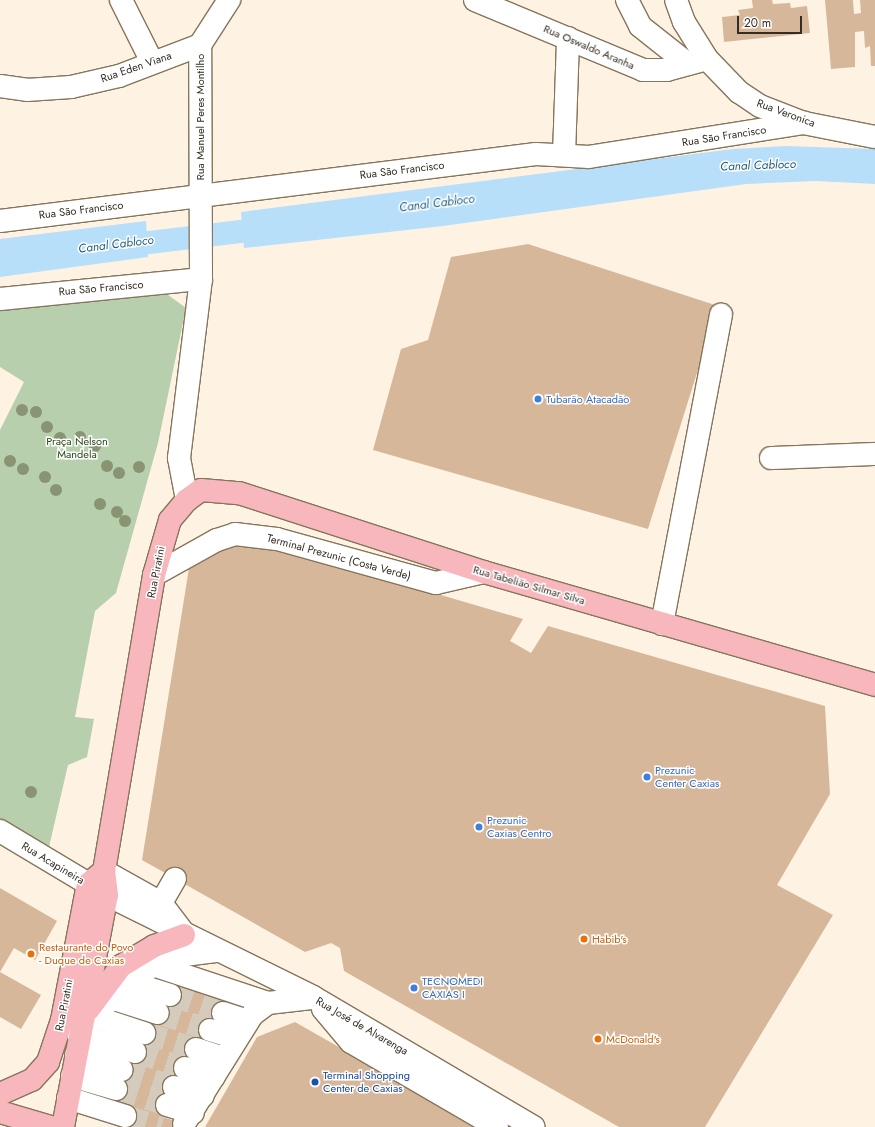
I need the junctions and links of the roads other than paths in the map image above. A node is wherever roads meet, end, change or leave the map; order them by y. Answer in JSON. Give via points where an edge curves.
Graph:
{"nodes":[{"id":1,"x":121,"y":0,"type":"edge"},
{"id":2,"x":229,"y":0,"type":"edge"},
{"id":3,"x":475,"y":0,"type":"edge"},
{"id":4,"x":627,"y":0,"type":"edge"},
{"id":5,"x":676,"y":0,"type":"edge"},
{"id":6,"x":568,"y":38,"type":"junction"},
{"id":7,"x":200,"y":45,"type":"junction"},
{"id":8,"x":697,"y":61,"type":"junction"},
{"id":9,"x":152,"y":62,"type":"junction"},
{"id":10,"x":0,"y":86,"type":"edge"},
{"id":11,"x":804,"y":122,"type":"junction"},
{"id":12,"x":875,"y":136,"type":"edge"},
{"id":13,"x":564,"y":155,"type":"junction"},
{"id":14,"x":200,"y":195,"type":"junction"},
{"id":15,"x":0,"y":221,"type":"edge"},
{"id":16,"x":202,"y":279,"type":"junction"},
{"id":17,"x":0,"y":299,"type":"edge"},
{"id":18,"x":721,"y":315,"type":"dead end"},
{"id":19,"x":875,"y":454,"type":"edge"},
{"id":20,"x":771,"y":458,"type":"dead end"},
{"id":21,"x":187,"y":500,"type":"junction"},
{"id":22,"x":484,"y":572,"type":"junction"},
{"id":23,"x":154,"y":574,"type":"junction"},
{"id":24,"x":662,"y":624,"type":"junction"},
{"id":25,"x":875,"y":685,"type":"edge"},
{"id":26,"x":0,"y":831,"type":"edge"},
{"id":27,"x":96,"y":878,"type":"junction"},
{"id":28,"x":175,"y":879,"type":"dead end"},
{"id":29,"x":107,"y":895,"type":"junction"},
{"id":30,"x":161,"y":903,"type":"junction"},
{"id":31,"x":184,"y":935,"type":"junction"},
{"id":32,"x":218,"y":951,"type":"junction"},
{"id":33,"x":153,"y":965,"type":"junction"},
{"id":34,"x":129,"y":982,"type":"junction"},
{"id":35,"x":170,"y":995,"type":"tunnel mouth"},
{"id":36,"x":111,"y":998,"type":"junction"},
{"id":37,"x":313,"y":998,"type":"junction"},
{"id":38,"x":268,"y":1003,"type":"junction"},
{"id":39,"x":158,"y":1013,"type":"tunnel mouth"},
{"id":40,"x":223,"y":1013,"type":"tunnel mouth"},
{"id":41,"x":242,"y":1029,"type":"junction"},
{"id":42,"x":210,"y":1030,"type":"tunnel mouth"},
{"id":43,"x":144,"y":1033,"type":"tunnel mouth"},
{"id":44,"x":81,"y":1041,"type":"junction"},
{"id":45,"x":196,"y":1050,"type":"tunnel mouth"},
{"id":46,"x":134,"y":1052,"type":"tunnel mouth"},
{"id":47,"x":224,"y":1058,"type":"junction"},
{"id":48,"x":185,"y":1068,"type":"tunnel mouth"},
{"id":49,"x":214,"y":1077,"type":"junction"},
{"id":50,"x":119,"y":1080,"type":"tunnel mouth"},
{"id":51,"x":0,"y":1094,"type":"edge"},
{"id":52,"x":170,"y":1096,"type":"tunnel mouth"},
{"id":53,"x":68,"y":1098,"type":"junction"},
{"id":54,"x":0,"y":1112,"type":"edge"},
{"id":55,"x":125,"y":1116,"type":"tunnel mouth"},
{"id":56,"x":51,"y":1127,"type":"edge"},
{"id":57,"x":63,"y":1127,"type":"edge"},
{"id":58,"x":497,"y":1127,"type":"edge"},
{"id":59,"x":534,"y":1127,"type":"edge"}],
"edges":[{"from":1,"to":9,"type":"street"},
{"from":2,"to":7,"type":"street","name":"Rua Manuel Peres Montilho"},
{"from":3,"to":6,"type":"street","name":"Rua Oswaldo Aranha"},
{"from":4,"to":8,"type":"street","via":[[640,26]]},
{"from":5,"to":8,"type":"street","name":"Rua Veronica"},
{"from":6,"to":8,"type":"street","name":"Rua Oswaldo Aranha","via":[[643,70],[667,70]]},
{"from":6,"to":13,"type":"street"},
{"from":7,"to":9,"type":"street","name":"Rua Eden Viana"},
{"from":7,"to":14,"type":"street","name":"Rua Manuel Peres Montilho"},
{"from":8,"to":11,"type":"street","name":"Rua Veronica","via":[[760,106]]},
{"from":9,"to":10,"type":"street","name":"Rua Eden Viana","via":[[119,76],[71,88],[27,90]]},
{"from":11,"to":12,"type":"street","name":"Rua Veronica"},
{"from":11,"to":13,"type":"street","name":"Rua São Francisco","via":[[589,157]]},
{"from":13,"to":14,"type":"street","name":"Rua São Francisco","via":[[536,154]]},
{"from":14,"to":15,"type":"street","name":"Rua São Francisco"},
{"from":14,"to":16,"type":"street","name":"Rua Manuel Peres Montilho"},
{"from":16,"to":17,"type":"street","name":"Rua Sāo Francisco"},
{"from":16,"to":21,"type":"street","via":[[180,458]]},
{"from":18,"to":24,"type":"street"},
{"from":19,"to":20,"type":"street"},
{"from":21,"to":22,"type":"main road","name":"Rua Tabelião Silmar Silva","via":[[207,489],[231,491]]},
{"from":21,"to":23,"type":"main road","name":"Rua Piratini","via":[[166,529]]},
{"from":22,"to":23,"type":"street","name":"Terminal Prezunic (Costa Verde)","via":[[436,583],[277,539],[235,534],[217,540]]},
{"from":22,"to":24,"type":"main road","name":"Rua Tabelião Silmar Silva"},
{"from":23,"to":27,"type":"main road","name":"Rua Piratini"},
{"from":24,"to":25,"type":"main road","name":"Rua Tabelião Silmar Silva"},
{"from":26,"to":27,"type":"street","name":"Rua Acapineira"},
{"from":27,"to":29,"type":"main road","name":"Rua Piratini"},
{"from":27,"to":30,"type":"street","name":"Rua José de Alvarenga"},
{"from":27,"to":51,"type":"main road","name":"Rua Piratini","via":[[55,1048],[48,1062],[32,1080]]},
{"from":28,"to":30,"type":"street"},
{"from":29,"to":31,"type":"street","name":"Rua José de Alvarenga"},
{"from":29,"to":44,"type":"main road","name":"Rua Piratini"},
{"from":30,"to":31,"type":"street","name":"Rua José de Alvarenga"},
{"from":31,"to":32,"type":"street","name":"Rua José de Alvarenga"},
{"from":31,"to":44,"type":"main road","via":[[154,946],[121,966],[103,986]]},
{"from":32,"to":33,"type":"street","via":[[184,955]]},
{"from":32,"to":37,"type":"street","name":"Rua José de Alvarenga"},
{"from":33,"to":34,"type":"street"},
{"from":33,"to":38,"type":"street"},
{"from":34,"to":35,"type":"street"},
{"from":34,"to":36,"type":"street"},
{"from":36,"to":39,"type":"street"},
{"from":36,"to":44,"type":"street"},
{"from":37,"to":38,"type":"street"},
{"from":37,"to":58,"type":"street","via":[[351,1042]]},
{"from":37,"to":59,"type":"street","name":"Rua José de Alvarenga"},
{"from":38,"to":41,"type":"street"},
{"from":40,"to":41,"type":"street"},
{"from":41,"to":42,"type":"street"},
{"from":41,"to":47,"type":"street"},
{"from":43,"to":44,"type":"street"},
{"from":44,"to":46,"type":"street"},
{"from":44,"to":50,"type":"street"},
{"from":44,"to":53,"type":"main road","name":"Rua Piratini"},
{"from":45,"to":47,"type":"street"},
{"from":47,"to":49,"type":"street"},
{"from":48,"to":49,"type":"street"},
{"from":49,"to":52,"type":"street","via":[[193,1111]]},
{"from":53,"to":55,"type":"street"},
{"from":53,"to":57,"type":"main road","name":"Rua Piratini"},
{"from":54,"to":56,"type":"main road"}]}
